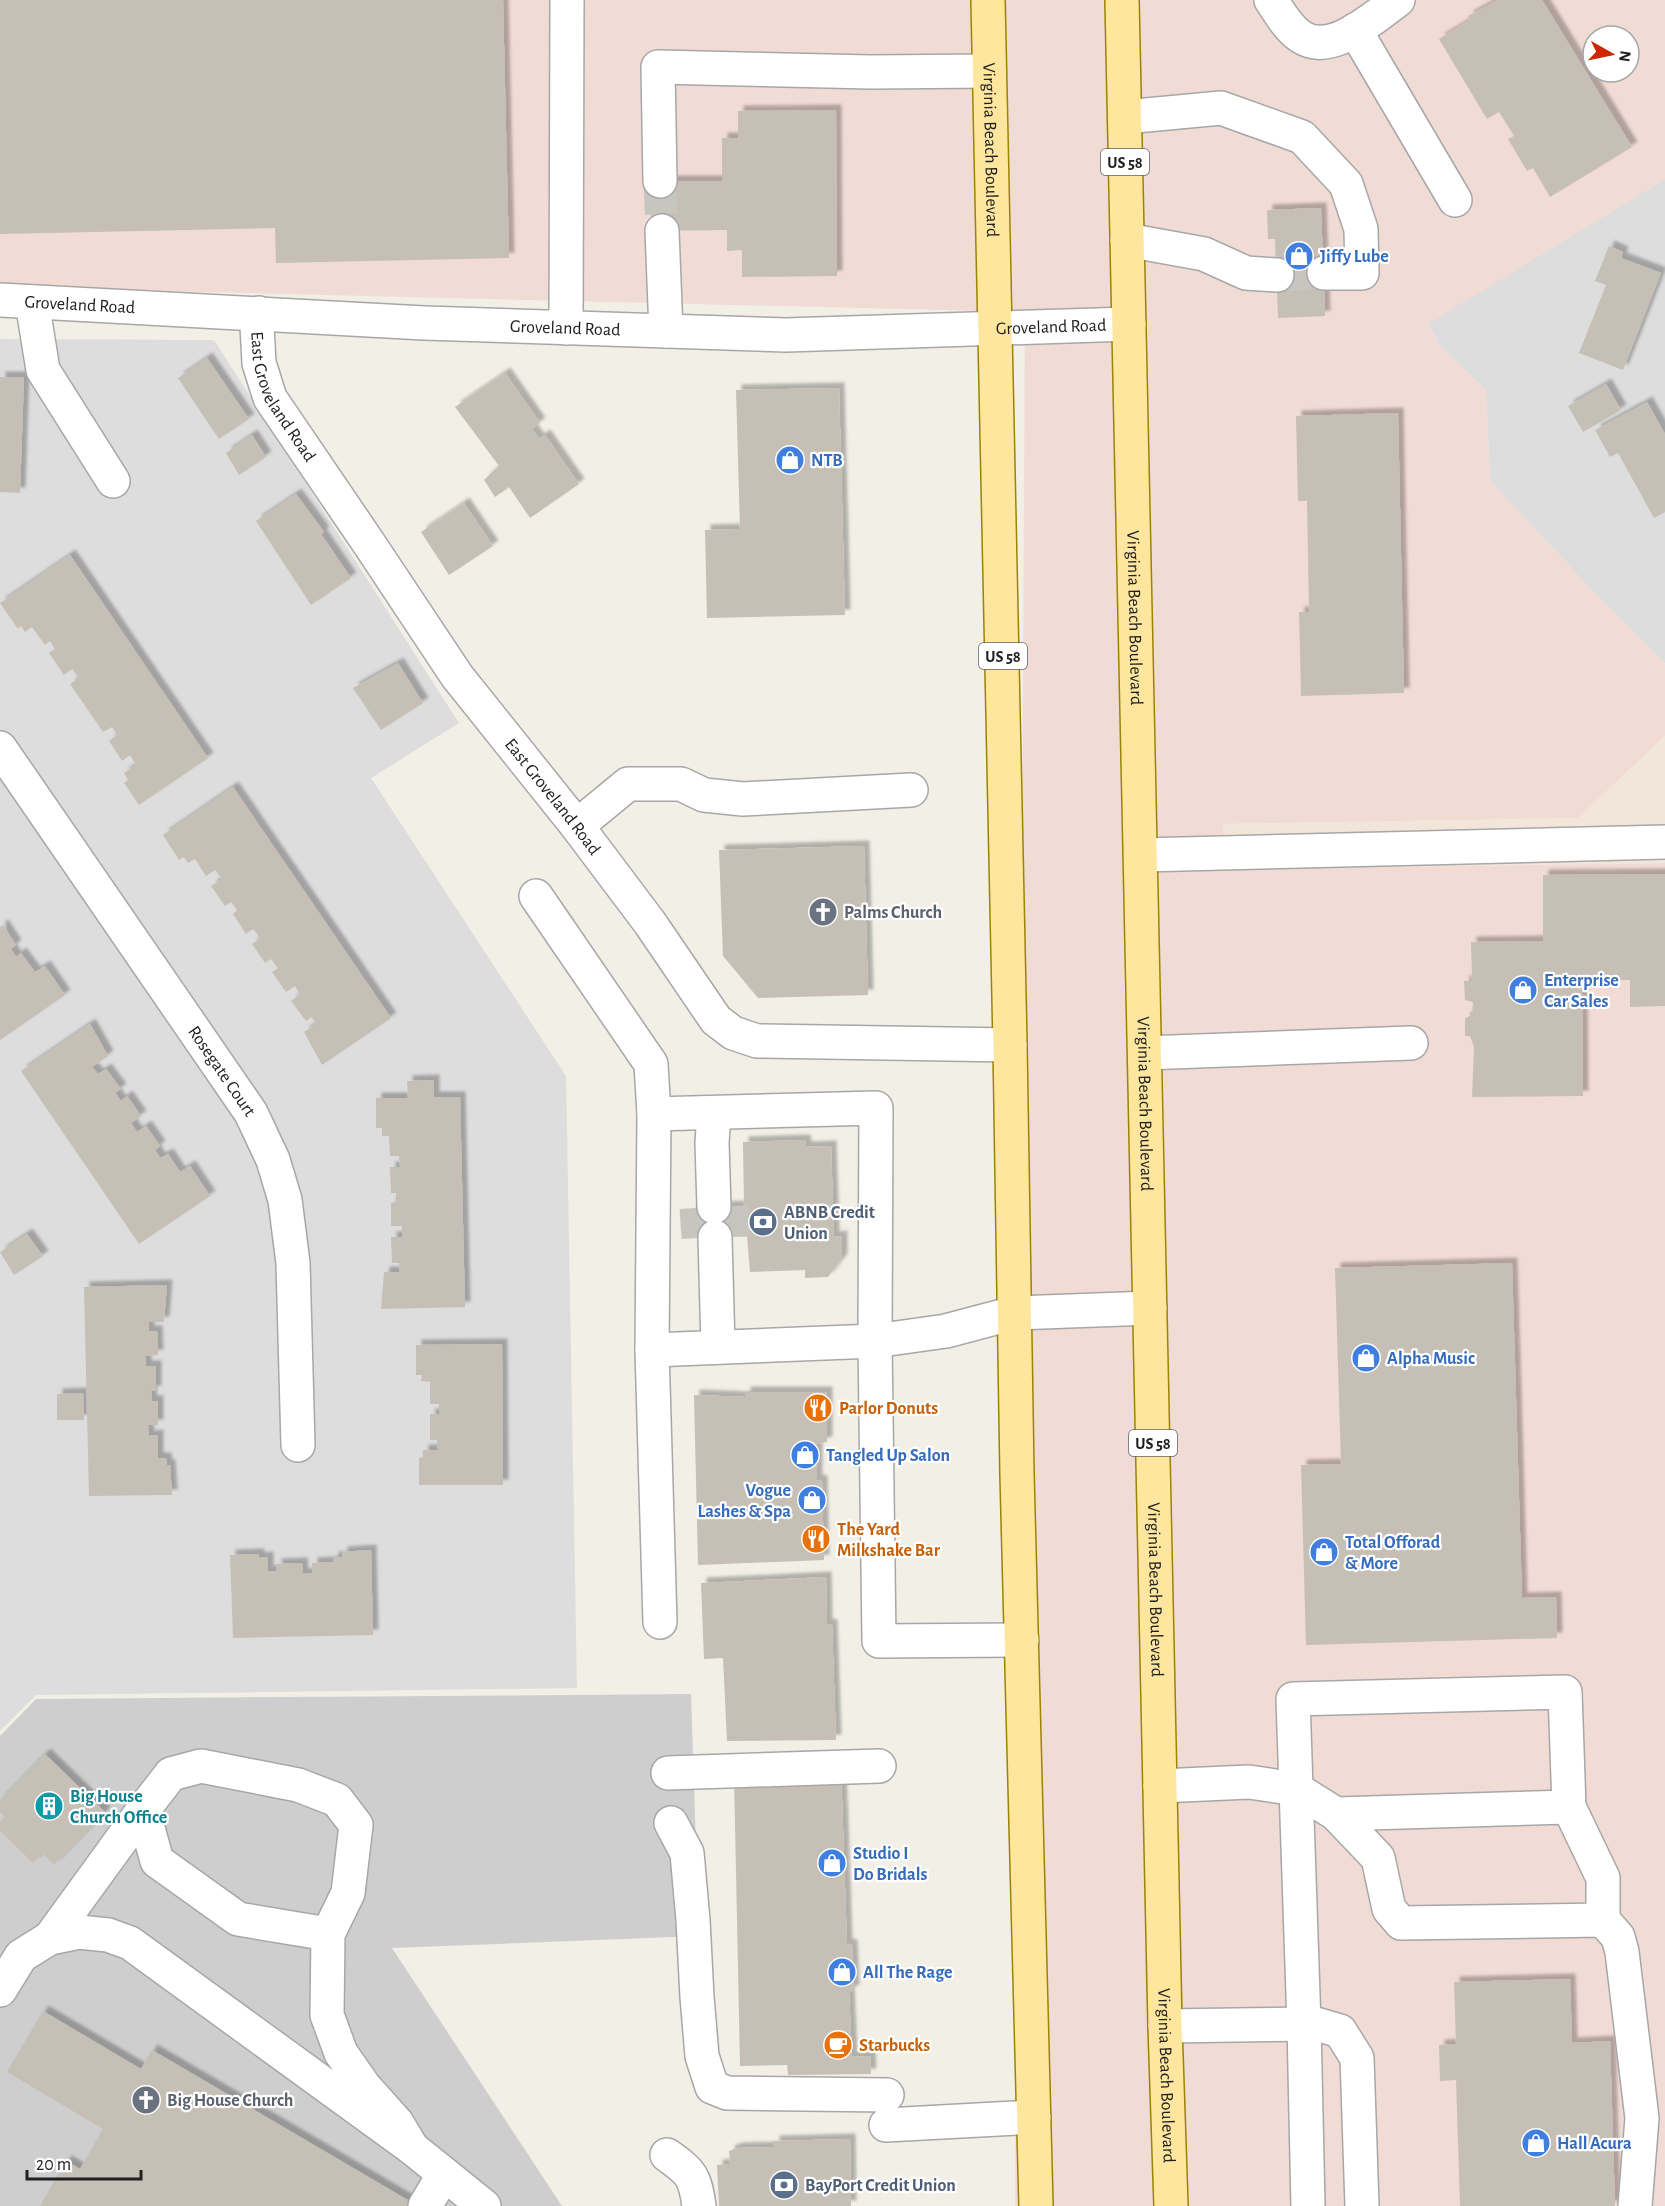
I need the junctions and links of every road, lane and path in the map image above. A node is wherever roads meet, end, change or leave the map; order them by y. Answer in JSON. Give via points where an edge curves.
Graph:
{"nodes":[{"id":1,"x":567,"y":0,"type":"edge"},
{"id":2,"x":988,"y":0,"type":"edge"},
{"id":3,"x":1122,"y":0,"type":"edge"},
{"id":4,"x":1271,"y":0,"type":"edge"},
{"id":5,"x":1398,"y":0,"type":"edge"},
{"id":6,"x":1355,"y":30,"type":"junction"},
{"id":7,"x":989,"y":71,"type":"junction"},
{"id":8,"x":1125,"y":117,"type":"junction"},
{"id":9,"x":660,"y":181,"type":"tunnel mouth"},
{"id":10,"x":1455,"y":200,"type":"dead end"},
{"id":11,"x":662,"y":231,"type":"tunnel mouth"},
{"id":12,"x":1127,"y":240,"type":"junction"},
{"id":13,"x":1324,"y":273,"type":"tunnel mouth"},
{"id":14,"x":1277,"y":275,"type":"tunnel mouth"},
{"id":15,"x":0,"y":300,"type":"edge"},
{"id":16,"x":32,"y":302,"type":"junction"},
{"id":17,"x":259,"y":313,"type":"junction"},
{"id":18,"x":1129,"y":324,"type":"junction"},
{"id":19,"x":566,"y":328,"type":"junction"},
{"id":20,"x":996,"y":328,"type":"junction"},
{"id":21,"x":666,"y":330,"type":"junction"},
{"id":22,"x":112,"y":480,"type":"dead end"},
{"id":23,"x":0,"y":748,"type":"edge"},
{"id":24,"x":911,"y":790,"type":"dead end"},
{"id":25,"x":577,"y":826,"type":"junction"},
{"id":26,"x":1665,"y":842,"type":"edge"},
{"id":27,"x":1142,"y":855,"type":"junction"},
{"id":28,"x":536,"y":896,"type":"dead end"},
{"id":29,"x":1411,"y":1043,"type":"dead end"},
{"id":30,"x":1011,"y":1045,"type":"junction"},
{"id":31,"x":1145,"y":1053,"type":"junction"},
{"id":32,"x":654,"y":1114,"type":"junction"},
{"id":33,"x":713,"y":1128,"type":"junction"},
{"id":34,"x":1150,"y":1308,"type":"junction"},
{"id":35,"x":1014,"y":1313,"type":"junction"},
{"id":36,"x":875,"y":1341,"type":"junction"},
{"id":37,"x":718,"y":1347,"type":"junction"},
{"id":38,"x":652,"y":1350,"type":"junction"},
{"id":39,"x":298,"y":1445,"type":"dead end"},
{"id":40,"x":660,"y":1622,"type":"dead end"},
{"id":41,"x":1022,"y":1640,"type":"junction"},
{"id":42,"x":879,"y":1766,"type":"dead end"},
{"id":43,"x":668,"y":1773,"type":"dead end"},
{"id":44,"x":1160,"y":1786,"type":"junction"},
{"id":45,"x":1296,"y":1789,"type":"junction"},
{"id":46,"x":1569,"y":1807,"type":"junction"},
{"id":47,"x":143,"y":1810,"type":"junction"},
{"id":48,"x":1336,"y":1814,"type":"junction"},
{"id":49,"x":671,"y":1823,"type":"dead end"},
{"id":50,"x":1603,"y":1920,"type":"junction"},
{"id":51,"x":328,"y":1934,"type":"junction"},
{"id":52,"x":50,"y":1938,"type":"junction"},
{"id":53,"x":0,"y":1990,"type":"edge"},
{"id":54,"x":1304,"y":2024,"type":"junction"},
{"id":55,"x":1165,"y":2026,"type":"junction"},
{"id":56,"x":1034,"y":2117,"type":"junction"},
{"id":57,"x":412,"y":2148,"type":"junction"},
{"id":58,"x":667,"y":2155,"type":"dead end"},
{"id":59,"x":444,"y":2174,"type":"junction"},
{"id":60,"x":425,"y":2206,"type":"edge"},
{"id":61,"x":484,"y":2206,"type":"edge"},
{"id":62,"x":699,"y":2206,"type":"edge"},
{"id":63,"x":1036,"y":2206,"type":"edge"},
{"id":64,"x":1171,"y":2206,"type":"edge"},
{"id":65,"x":1308,"y":2206,"type":"edge"},
{"id":66,"x":1362,"y":2206,"type":"edge"},
{"id":67,"x":1635,"y":2206,"type":"edge"}],
"edges":[{"from":1,"to":19,"type":"street"},
{"from":2,"to":7,"type":"main road","name":"Virginia Beach Boulevard","number":"US 58"},
{"from":3,"to":8,"type":"main road","name":"Virginia Beach Boulevard","number":"US 58"},
{"from":4,"to":6,"type":"street","via":[[1300,36],[1312,42],[1342,39]]},
{"from":5,"to":6,"type":"street"},
{"from":6,"to":10,"type":"street"},
{"from":7,"to":9,"type":"street","via":[[658,67]]},
{"from":7,"to":20,"type":"main road","name":"Virginia Beach Boulevard","number":"US 58"},
{"from":8,"to":12,"type":"main road","name":"Virginia Beach Boulevard","number":"US 58"},
{"from":8,"to":13,"type":"street","via":[[1221,108],[1302,137],[1346,184],[1360,229],[1362,273]]},
{"from":11,"to":21,"type":"street"},
{"from":12,"to":14,"type":"street","via":[[1204,254],[1246,273]]},
{"from":12,"to":18,"type":"main road","name":"Virginia Beach Boulevard","number":"US 58"},
{"from":15,"to":16,"type":"street","name":"Groveland Road"},
{"from":16,"to":17,"type":"street","name":"Groveland Road"},
{"from":16,"to":22,"type":"street","via":[[43,370]]},
{"from":17,"to":19,"type":"street","name":"Groveland Road"},
{"from":17,"to":25,"type":"street","name":"East Groveland Road","via":[[259,363],[270,398],[457,676]]},
{"from":18,"to":20,"type":"street","name":"Groveland Road"},
{"from":18,"to":27,"type":"main road","name":"Virginia Beach Boulevard","number":"US 58"},
{"from":19,"to":21,"type":"street","name":"Groveland Road"},
{"from":20,"to":21,"type":"street","name":"Groveland Road","via":[[786,335]]},
{"from":20,"to":30,"type":"main road","name":"Virginia Beach Boulevard","number":"US 58"},
{"from":23,"to":39,"type":"street","name":"Rosegate Court","via":[[251,1113],[273,1160],[285,1200],[293,1263]]},
{"from":24,"to":25,"type":"street","via":[[743,799],[704,795],[681,784],[628,784]]},
{"from":25,"to":30,"type":"street","name":"East Groveland Road","via":[[716,1020],[733,1033],[757,1041]]},
{"from":26,"to":27,"type":"street"},
{"from":27,"to":31,"type":"main road","name":"Virginia Beach Boulevard","number":"US 58"},
{"from":28,"to":32,"type":"street","via":[[651,1064]]},
{"from":29,"to":31,"type":"street"},
{"from":30,"to":35,"type":"main road","name":"Virginia Beach Boulevard","number":"US 58"},
{"from":31,"to":34,"type":"main road","name":"Virginia Beach Boulevard","number":"US 58"},
{"from":32,"to":33,"type":"street"},
{"from":32,"to":38,"type":"street"},
{"from":33,"to":36,"type":"street","via":[[876,1108]]},
{"from":33,"to":37,"type":"street","via":[[730,1178],[715,1222]]},
{"from":34,"to":35,"type":"street"},
{"from":34,"to":44,"type":"main road","name":"Virginia Beach Boulevard","number":"US 58"},
{"from":35,"to":36,"type":"street","via":[[946,1331]]},
{"from":35,"to":41,"type":"main road","name":"Virginia Beach Boulevard","number":"US 58"},
{"from":36,"to":37,"type":"street"},
{"from":36,"to":41,"type":"street","via":[[879,1641]]},
{"from":37,"to":38,"type":"street"},
{"from":38,"to":40,"type":"street"},
{"from":41,"to":56,"type":"main road","name":"Virginia Beach Boulevard","number":"US 58"},
{"from":42,"to":43,"type":"street"},
{"from":44,"to":45,"type":"street","via":[[1249,1782]]},
{"from":44,"to":55,"type":"main road","name":"Virginia Beach Boulevard","number":"US 58"},
{"from":45,"to":46,"type":"street","via":[[1293,1699],[1565,1692]]},
{"from":45,"to":48,"type":"street"},
{"from":45,"to":54,"type":"street"},
{"from":46,"to":48,"type":"street"},
{"from":46,"to":50,"type":"street","via":[[1603,1878]]},
{"from":47,"to":51,"type":"street","via":[[157,1861],[238,1919]]},
{"from":47,"to":51,"type":"street","via":[[171,1774],[201,1766],[298,1785],[337,1800],[356,1825],[348,1893]]},
{"from":47,"to":52,"type":"street"},
{"from":48,"to":50,"type":"street","via":[[1378,1858],[1389,1909],[1401,1923]]},
{"from":49,"to":56,"type":"street","via":[[687,1852],[702,2056],[712,2087],[727,2093],[886,2110]]},
{"from":50,"to":67,"type":"street","via":[[1618,1937],[1622,1952],[1642,2118]]},
{"from":51,"to":57,"type":"street","via":[[327,2014],[341,2053]]},
{"from":52,"to":53,"type":"street","via":[[21,1956]]},
{"from":52,"to":57,"type":"street","via":[[79,1932],[108,1935],[130,1944]]},
{"from":54,"to":55,"type":"street"},
{"from":54,"to":65,"type":"street"},
{"from":54,"to":66,"type":"street","via":[[1340,2031],[1357,2058]]},
{"from":55,"to":64,"type":"main road","name":"Virginia Beach Boulevard","number":"US 58"},
{"from":56,"to":63,"type":"main road","name":"Virginia Beach Boulevard","number":"US 58"},
{"from":57,"to":59,"type":"street"},
{"from":58,"to":62,"type":"street","via":[[689,2170]]},
{"from":59,"to":60,"type":"street"},
{"from":59,"to":61,"type":"street"}]}
